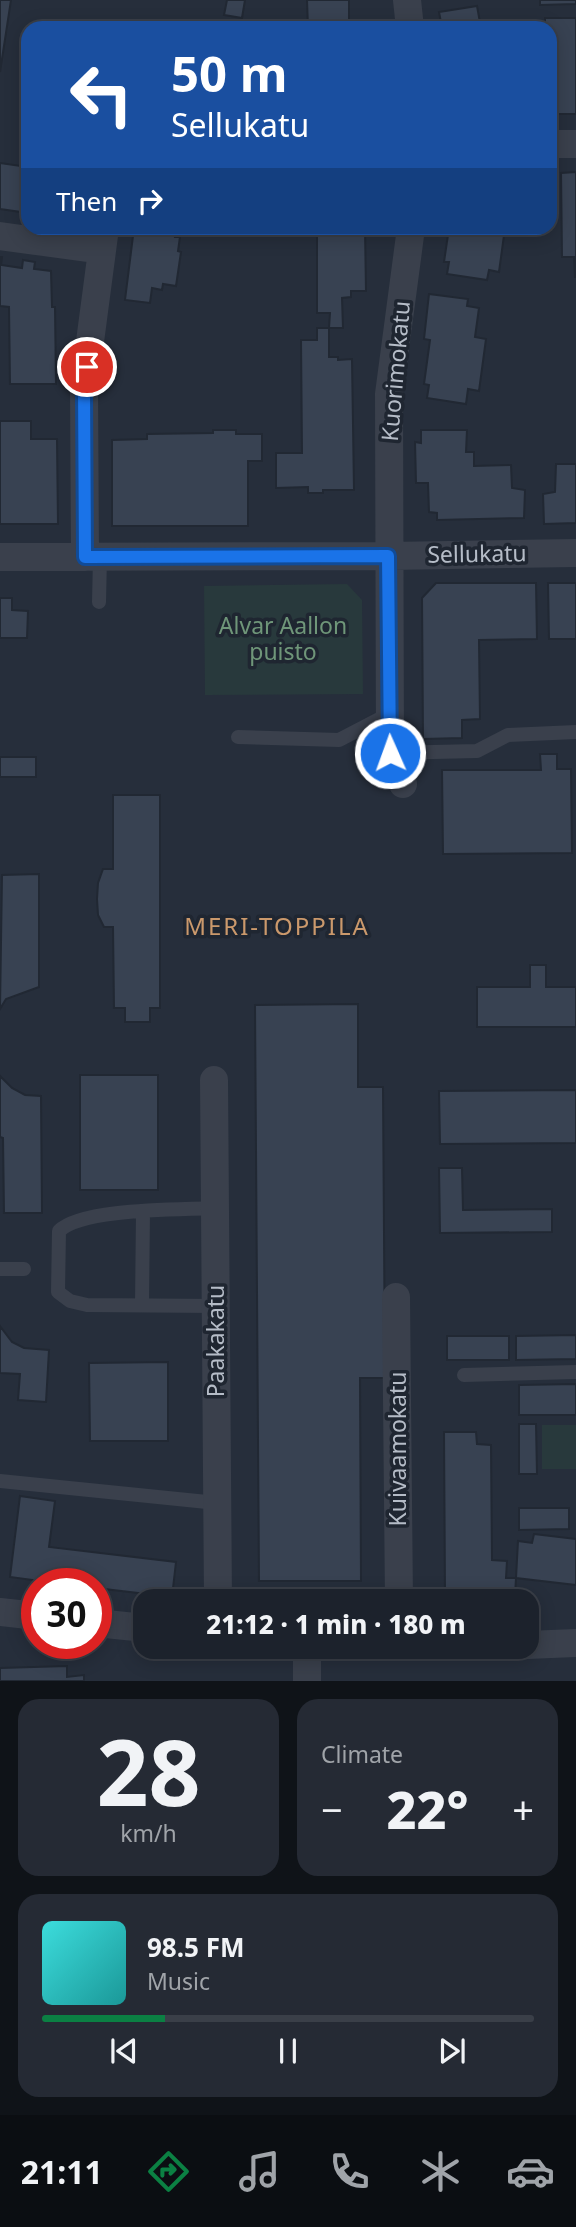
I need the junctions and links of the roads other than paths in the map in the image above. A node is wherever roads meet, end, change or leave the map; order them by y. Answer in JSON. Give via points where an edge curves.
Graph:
{"nodes":[{"id":1,"x":407,"y":0,"type":"edge"},
{"id":2,"x":409,"y":21,"type":"edge"},
{"id":3,"x":557,"y":144,"type":"edge"},
{"id":4,"x":576,"y":144,"type":"edge"},
{"id":5,"x":410,"y":235,"type":"edge"},
{"id":6,"x":0,"y":236,"type":"edge"},
{"id":7,"x":104,"y":239,"type":"edge"},
{"id":8,"x":576,"y":553,"type":"edge"},
{"id":9,"x":388,"y":556,"type":"junction"},
{"id":10,"x":0,"y":557,"type":"edge"},
{"id":11,"x":93,"y":557,"type":"junction"},
{"id":12,"x":99,"y":602,"type":"dead end"},
{"id":13,"x":388,"y":714,"type":"junction"},
{"id":14,"x":576,"y":732,"type":"edge"},
{"id":15,"x":238,"y":737,"type":"dead end"},
{"id":16,"x":390,"y":753,"type":"junction"},
{"id":17,"x":404,"y":784,"type":"dead end"},
{"id":18,"x":214,"y":1080,"type":"dead end"},
{"id":19,"x":215,"y":1208,"type":"junction"},
{"id":20,"x":144,"y":1212,"type":"junction"},
{"id":21,"x":0,"y":1269,"type":"edge"},
{"id":22,"x":24,"y":1269,"type":"dead end"},
{"id":23,"x":396,"y":1297,"type":"dead end"},
{"id":24,"x":142,"y":1305,"type":"junction"},
{"id":25,"x":216,"y":1306,"type":"junction"},
{"id":26,"x":576,"y":1372,"type":"edge"},
{"id":27,"x":464,"y":1375,"type":"dead end"},
{"id":28,"x":0,"y":1481,"type":"edge"},
{"id":29,"x":217,"y":1503,"type":"junction"},
{"id":30,"x":218,"y":1589,"type":"edge"},
{"id":31,"x":399,"y":1589,"type":"edge"},
{"id":32,"x":0,"y":1612,"type":"edge"},
{"id":33,"x":21,"y":1614,"type":"edge"},
{"id":34,"x":112,"y":1625,"type":"edge"},
{"id":35,"x":133,"y":1627,"type":"edge"},
{"id":36,"x":576,"y":1643,"type":"edge"},
{"id":37,"x":539,"y":1644,"type":"edge"},
{"id":38,"x":307,"y":1659,"type":"edge"},
{"id":39,"x":307,"y":1681,"type":"edge"}],
"edges":[{"from":1,"to":2,"type":"street"},
{"from":3,"to":4,"type":"street"},
{"from":5,"to":9,"type":"street","name":"Kuorimokatu","via":[[389,394]]},
{"from":6,"to":7,"type":"street"},
{"from":7,"to":11,"type":"street","via":[[84,387]]},
{"from":8,"to":9,"type":"street","name":"Sellukatu"},
{"from":9,"to":11,"type":"street","name":"Sellukatu"},
{"from":9,"to":13,"type":"street","name":"Kuorimokatu"},
{"from":10,"to":11,"type":"street","name":"Sellukatu"},
{"from":11,"to":12,"type":"lane"},
{"from":13,"to":15,"type":"lane","via":[[339,740]]},
{"from":13,"to":16,"type":"street","name":"Kuorimokatu"},
{"from":14,"to":16,"type":"lane","via":[[509,735],[477,751]]},
{"from":16,"to":17,"type":"street"},
{"from":18,"to":19,"type":"street","name":"Paakakatu"},
{"from":19,"to":20,"type":"lane"},
{"from":19,"to":25,"type":"street","name":"Paakakatu"},
{"from":20,"to":24,"type":"lane"},
{"from":20,"to":24,"type":"lane","via":[[87,1217],[59,1231],[58,1292],[69,1301],[88,1305]]},
{"from":21,"to":22,"type":"lane"},
{"from":23,"to":31,"type":"street","name":"Kuivaamokatu"},
{"from":24,"to":25,"type":"lane"},
{"from":25,"to":29,"type":"street","name":"Paakakatu"},
{"from":26,"to":27,"type":"lane"},
{"from":28,"to":29,"type":"lane"},
{"from":29,"to":30,"type":"street","name":"Paakakatu"},
{"from":32,"to":33,"type":"street"},
{"from":34,"to":35,"type":"street"},
{"from":36,"to":37,"type":"street"},
{"from":38,"to":39,"type":"street"}]}
